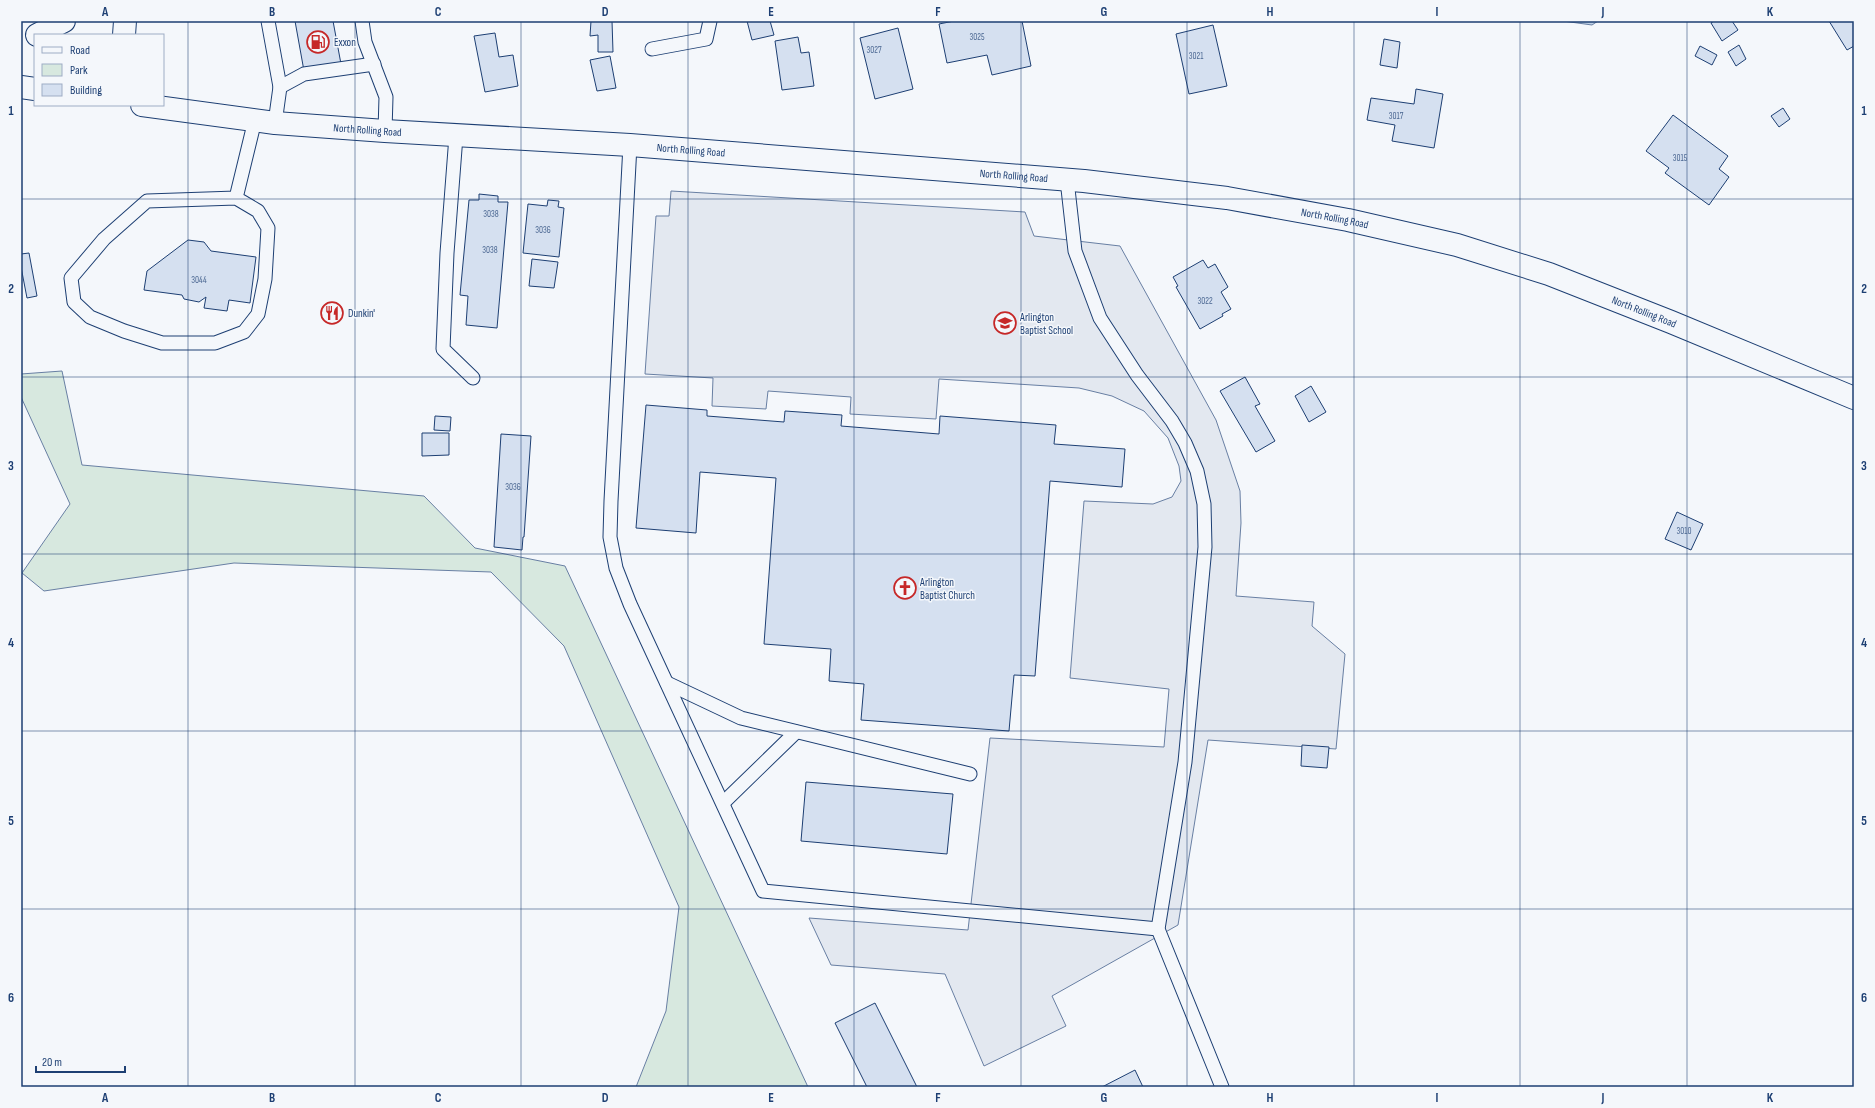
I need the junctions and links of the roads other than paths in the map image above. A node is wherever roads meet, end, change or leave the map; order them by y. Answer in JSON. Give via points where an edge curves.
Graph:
{"nodes":[{"id":1,"x":64,"y":21,"type":"edge"},
{"id":2,"x":125,"y":21,"type":"edge"},
{"id":3,"x":268,"y":21,"type":"edge"},
{"id":4,"x":362,"y":21,"type":"edge"},
{"id":5,"x":710,"y":21,"type":"edge"},
{"id":6,"x":40,"y":34,"type":"edge"},
{"id":7,"x":124,"y":34,"type":"edge"},
{"id":8,"x":34,"y":37,"type":"edge"},
{"id":9,"x":21,"y":44,"type":"edge"},
{"id":10,"x":652,"y":49,"type":"dead end"},
{"id":11,"x":374,"y":64,"type":"junction"},
{"id":12,"x":280,"y":86,"type":"junction"},
{"id":13,"x":21,"y":87,"type":"edge"},
{"id":14,"x":34,"y":89,"type":"edge"},
{"id":15,"x":154,"y":106,"type":"edge"},
{"id":16,"x":265,"y":122,"type":"junction"},
{"id":17,"x":385,"y":131,"type":"junction"},
{"id":18,"x":456,"y":136,"type":"junction"},
{"id":19,"x":630,"y":145,"type":"junction"},
{"id":20,"x":1067,"y":180,"type":"junction"},
{"id":21,"x":236,"y":198,"type":"junction"},
{"id":22,"x":473,"y":378,"type":"dead end"},
{"id":23,"x":1854,"y":398,"type":"edge"},
{"id":24,"x":667,"y":683,"type":"junction"},
{"id":25,"x":796,"y":732,"type":"junction"},
{"id":26,"x":970,"y":774,"type":"dead end"},
{"id":27,"x":723,"y":803,"type":"junction"},
{"id":28,"x":1158,"y":929,"type":"junction"},
{"id":29,"x":1222,"y":1087,"type":"edge"}],
"edges":[{"from":1,"to":6,"type":"main road"},
{"from":2,"to":7,"type":"main road"},
{"from":3,"to":12,"type":"lane"},
{"from":4,"to":11,"type":"lane","via":[[365,42]]},
{"from":5,"to":10,"type":"lane","via":[[706,39]]},
{"from":8,"to":9,"type":"main road"},
{"from":11,"to":12,"type":"lane","via":[[304,74]]},
{"from":11,"to":17,"type":"lane","via":[[386,97]]},
{"from":12,"to":16,"type":"lane"},
{"from":13,"to":14,"type":"main road"},
{"from":15,"to":16,"type":"main road","name":"North Rolling Road"},
{"from":16,"to":17,"type":"main road","name":"North Rolling Road"},
{"from":16,"to":21,"type":"lane"},
{"from":17,"to":18,"type":"main road","name":"North Rolling Road"},
{"from":18,"to":19,"type":"main road","name":"North Rolling Road"},
{"from":18,"to":22,"type":"lane","via":[[443,349]]},
{"from":19,"to":20,"type":"main road","name":"North Rolling Road"},
{"from":19,"to":24,"type":"lane","via":[[610,537],[616,568]]},
{"from":20,"to":23,"type":"main road","name":"North Rolling Road","via":[[1227,198],[1348,220],[1457,245],[1571,282]]},
{"from":20,"to":28,"type":"lane","via":[[1075,251],[1100,318],[1136,375],[1186,443],[1197,471],[1204,504],[1206,547],[1185,762]]},
{"from":21,"to":21,"type":"lane","via":[[147,201],[104,238],[72,278],[74,302],[90,317],[162,343],[215,342],[244,332],[258,314],[265,279],[268,228],[258,210]]},
{"from":24,"to":25,"type":"lane","via":[[741,718]]},
{"from":24,"to":27,"type":"lane"},
{"from":25,"to":26,"type":"lane"},
{"from":25,"to":27,"type":"lane"},
{"from":27,"to":28,"type":"lane","via":[[763,891]]},
{"from":28,"to":29,"type":"lane"}]}
